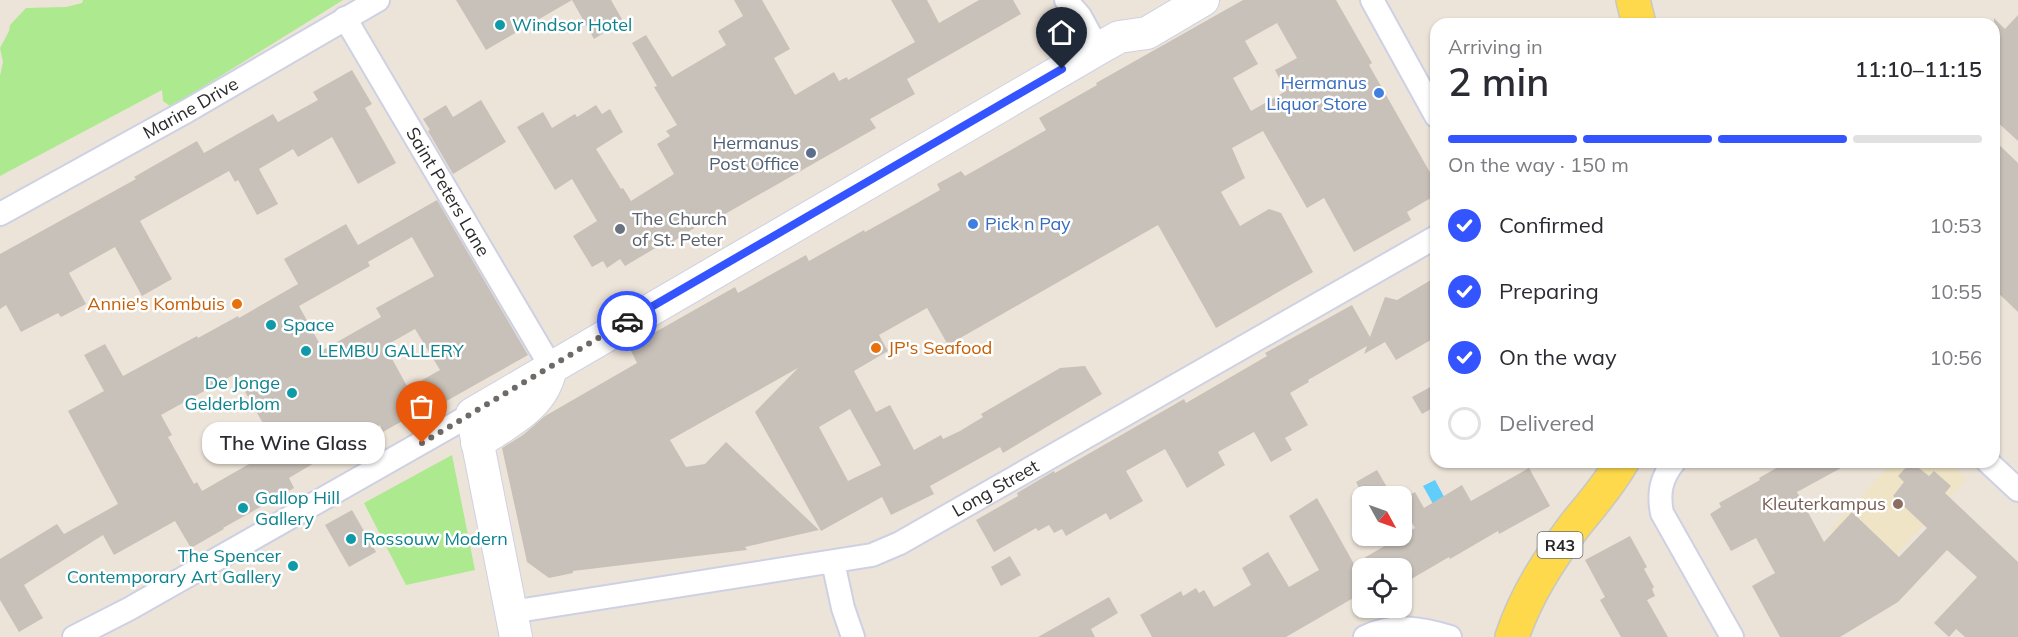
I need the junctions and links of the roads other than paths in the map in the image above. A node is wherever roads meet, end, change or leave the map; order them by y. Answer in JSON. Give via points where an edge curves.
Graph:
{"nodes":[{"id":1,"x":378,"y":0,"type":"edge"},
{"id":2,"x":1162,"y":0,"type":"edge"},
{"id":3,"x":1203,"y":0,"type":"edge"},
{"id":4,"x":1372,"y":0,"type":"edge"},
{"id":5,"x":1611,"y":0,"type":"edge"},
{"id":6,"x":1633,"y":0,"type":"edge"},
{"id":7,"x":1073,"y":5,"type":"edge"},
{"id":8,"x":345,"y":18,"type":"junction"},
{"id":9,"x":1615,"y":18,"type":"edge"},
{"id":10,"x":1638,"y":18,"type":"edge"},
{"id":11,"x":1108,"y":43,"type":"junction"},
{"id":12,"x":1430,"y":105,"type":"edge"},
{"id":13,"x":0,"y":214,"type":"edge"},
{"id":14,"x":1430,"y":240,"type":"edge"},
{"id":15,"x":551,"y":367,"type":"junction"},
{"id":16,"x":475,"y":428,"type":"junction"},
{"id":17,"x":1592,"y":468,"type":"edge"},
{"id":18,"x":1619,"y":468,"type":"edge"},
{"id":19,"x":1670,"y":468,"type":"edge"},
{"id":20,"x":1994,"y":468,"type":"edge"},
{"id":21,"x":2018,"y":490,"type":"edge"},
{"id":22,"x":833,"y":562,"type":"junction"},
{"id":23,"x":513,"y":625,"type":"edge"},
{"id":24,"x":74,"y":637,"type":"edge"},
{"id":25,"x":853,"y":637,"type":"edge"},
{"id":26,"x":1365,"y":637,"type":"edge"},
{"id":27,"x":1450,"y":637,"type":"edge"},
{"id":28,"x":1489,"y":637,"type":"edge"},
{"id":29,"x":1512,"y":637,"type":"edge"},
{"id":30,"x":1732,"y":637,"type":"edge"}],
"edges":[{"from":1,"to":8,"type":"street","name":"Marine Drive"},
{"from":2,"to":11,"type":"main road","via":[[1136,15]]},
{"from":3,"to":11,"type":"main road","via":[[1147,33]]},
{"from":4,"to":12,"type":"street"},
{"from":5,"to":9,"type":"main road"},
{"from":6,"to":10,"type":"main road"},
{"from":7,"to":11,"type":"street"},
{"from":8,"to":13,"type":"street","name":"Marine Drive"},
{"from":8,"to":15,"type":"street","name":"Saint Peters Lane"},
{"from":11,"to":15,"type":"main road"},
{"from":14,"to":22,"type":"street","name":"Long Street","via":[[900,543],[872,555]]},
{"from":15,"to":16,"type":"main road","via":[[541,394],[528,409]]},
{"from":16,"to":23,"type":"main road"},
{"from":16,"to":24,"type":"street"},
{"from":17,"to":28,"type":"main road","number":"R43","via":[[1532,554]]},
{"from":18,"to":29,"type":"main road","number":"R43","via":[[1544,568]]},
{"from":19,"to":30,"type":"street","via":[[1660,489],[1662,513]]},
{"from":20,"to":21,"type":"street"},
{"from":22,"to":23,"type":"street","name":"Long Street"},
{"from":22,"to":25,"type":"street"},
{"from":26,"to":27,"type":"street","via":[[1387,629],[1407,628]]}]}
